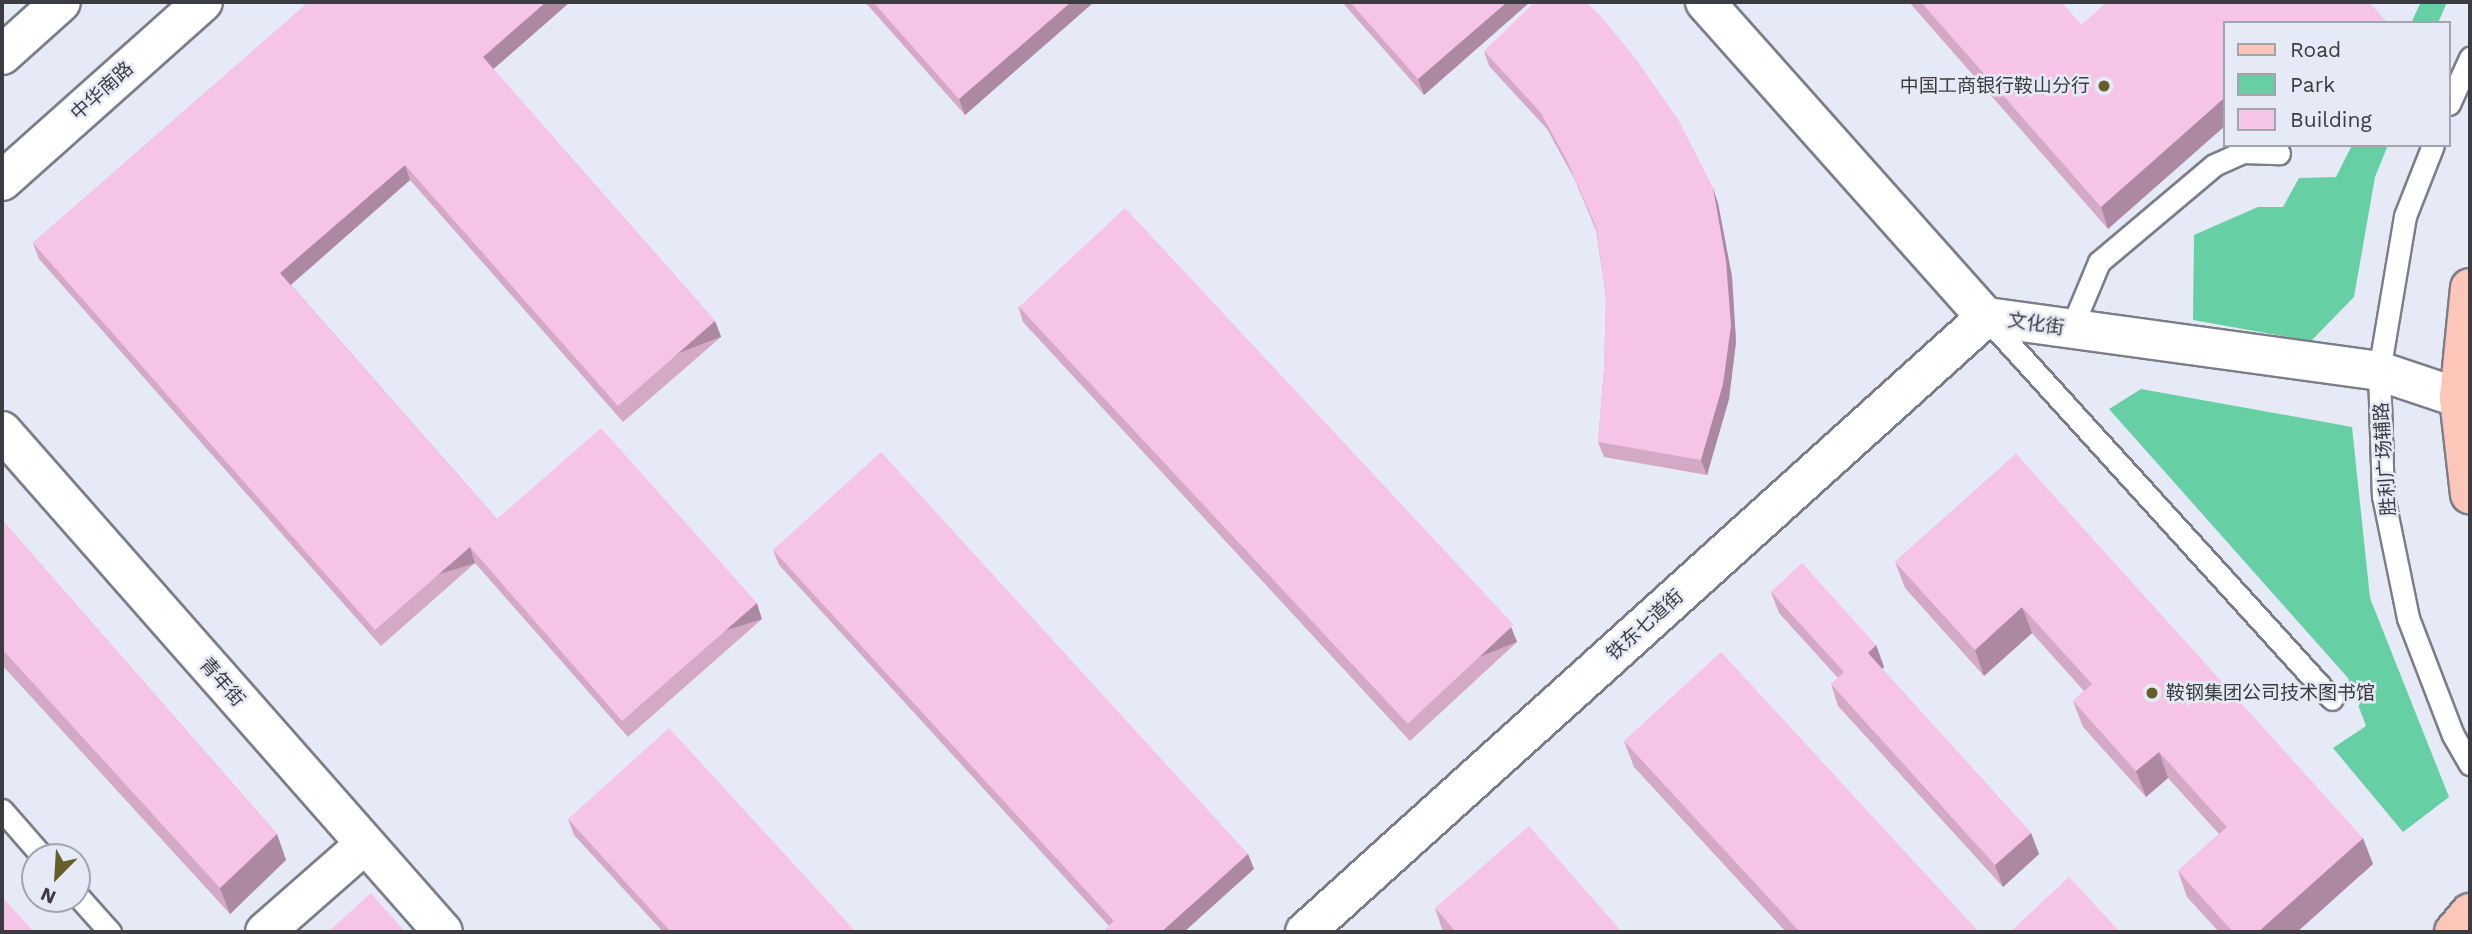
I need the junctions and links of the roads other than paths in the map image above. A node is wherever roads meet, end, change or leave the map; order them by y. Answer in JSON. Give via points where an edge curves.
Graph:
{"nodes":[{"id":1,"x":61,"y":2,"type":"edge"},
{"id":2,"x":203,"y":2,"type":"edge"},
{"id":3,"x":1705,"y":2,"type":"edge"},
{"id":4,"x":2,"y":55,"type":"edge"},
{"id":5,"x":2470,"y":58,"type":"edge"},
{"id":6,"x":2451,"y":100,"type":"edge"},
{"id":7,"x":2432,"y":147,"type":"edge"},
{"id":8,"x":2279,"y":153,"type":"dead end"},
{"id":9,"x":2,"y":181,"type":"edge"},
{"id":10,"x":2470,"y":288,"type":"edge"},
{"id":11,"x":1986,"y":317,"type":"junction"},
{"id":12,"x":2071,"y":329,"type":"junction"},
{"id":13,"x":2379,"y":371,"type":"junction"},
{"id":14,"x":2459,"y":398,"type":"junction"},
{"id":15,"x":2,"y":430,"type":"edge"},
{"id":16,"x":2470,"y":495,"type":"edge"},
{"id":17,"x":2332,"y":699,"type":"dead end"},
{"id":18,"x":2470,"y":764,"type":"edge"},
{"id":19,"x":2,"y":810,"type":"edge"},
{"id":20,"x":31,"y":843,"type":"edge"},
{"id":21,"x":365,"y":844,"type":"junction"},
{"id":22,"x":91,"y":911,"type":"edge"},
{"id":23,"x":2470,"y":913,"type":"edge"},
{"id":24,"x":110,"y":932,"type":"edge"},
{"id":25,"x":265,"y":932,"type":"edge"},
{"id":26,"x":443,"y":932,"type":"edge"},
{"id":27,"x":1305,"y":932,"type":"edge"},
{"id":28,"x":2454,"y":932,"type":"edge"}],
"edges":[{"from":1,"to":4,"type":"street"},
{"from":2,"to":9,"type":"street","name":"中华南路"},
{"from":3,"to":11,"type":"street","name":"文化街"},
{"from":5,"to":6,"type":"lane"},
{"from":7,"to":13,"type":"lane","name":"胜利广场辅路","via":[[2405,216]]},
{"from":8,"to":12,"type":"lane","via":[[2244,152],[2214,165],[2120,244],[2099,262]]},
{"from":10,"to":14,"type":"main road"},
{"from":11,"to":12,"type":"street","name":"文化街"},
{"from":11,"to":17,"type":"lane"},
{"from":11,"to":27,"type":"street","name":"铁东七道街"},
{"from":12,"to":13,"type":"street","name":"文化街"},
{"from":13,"to":14,"type":"street","name":"文化街"},
{"from":13,"to":18,"type":"lane","name":"胜利广场辅路","via":[[2383,496],[2408,618],[2453,735]]},
{"from":14,"to":16,"type":"main road"},
{"from":15,"to":21,"type":"street","name":"青年街"},
{"from":19,"to":20,"type":"lane"},
{"from":21,"to":25,"type":"street"},
{"from":21,"to":26,"type":"street","name":"青年街"},
{"from":22,"to":24,"type":"lane"},
{"from":23,"to":28,"type":"main road"}]}
